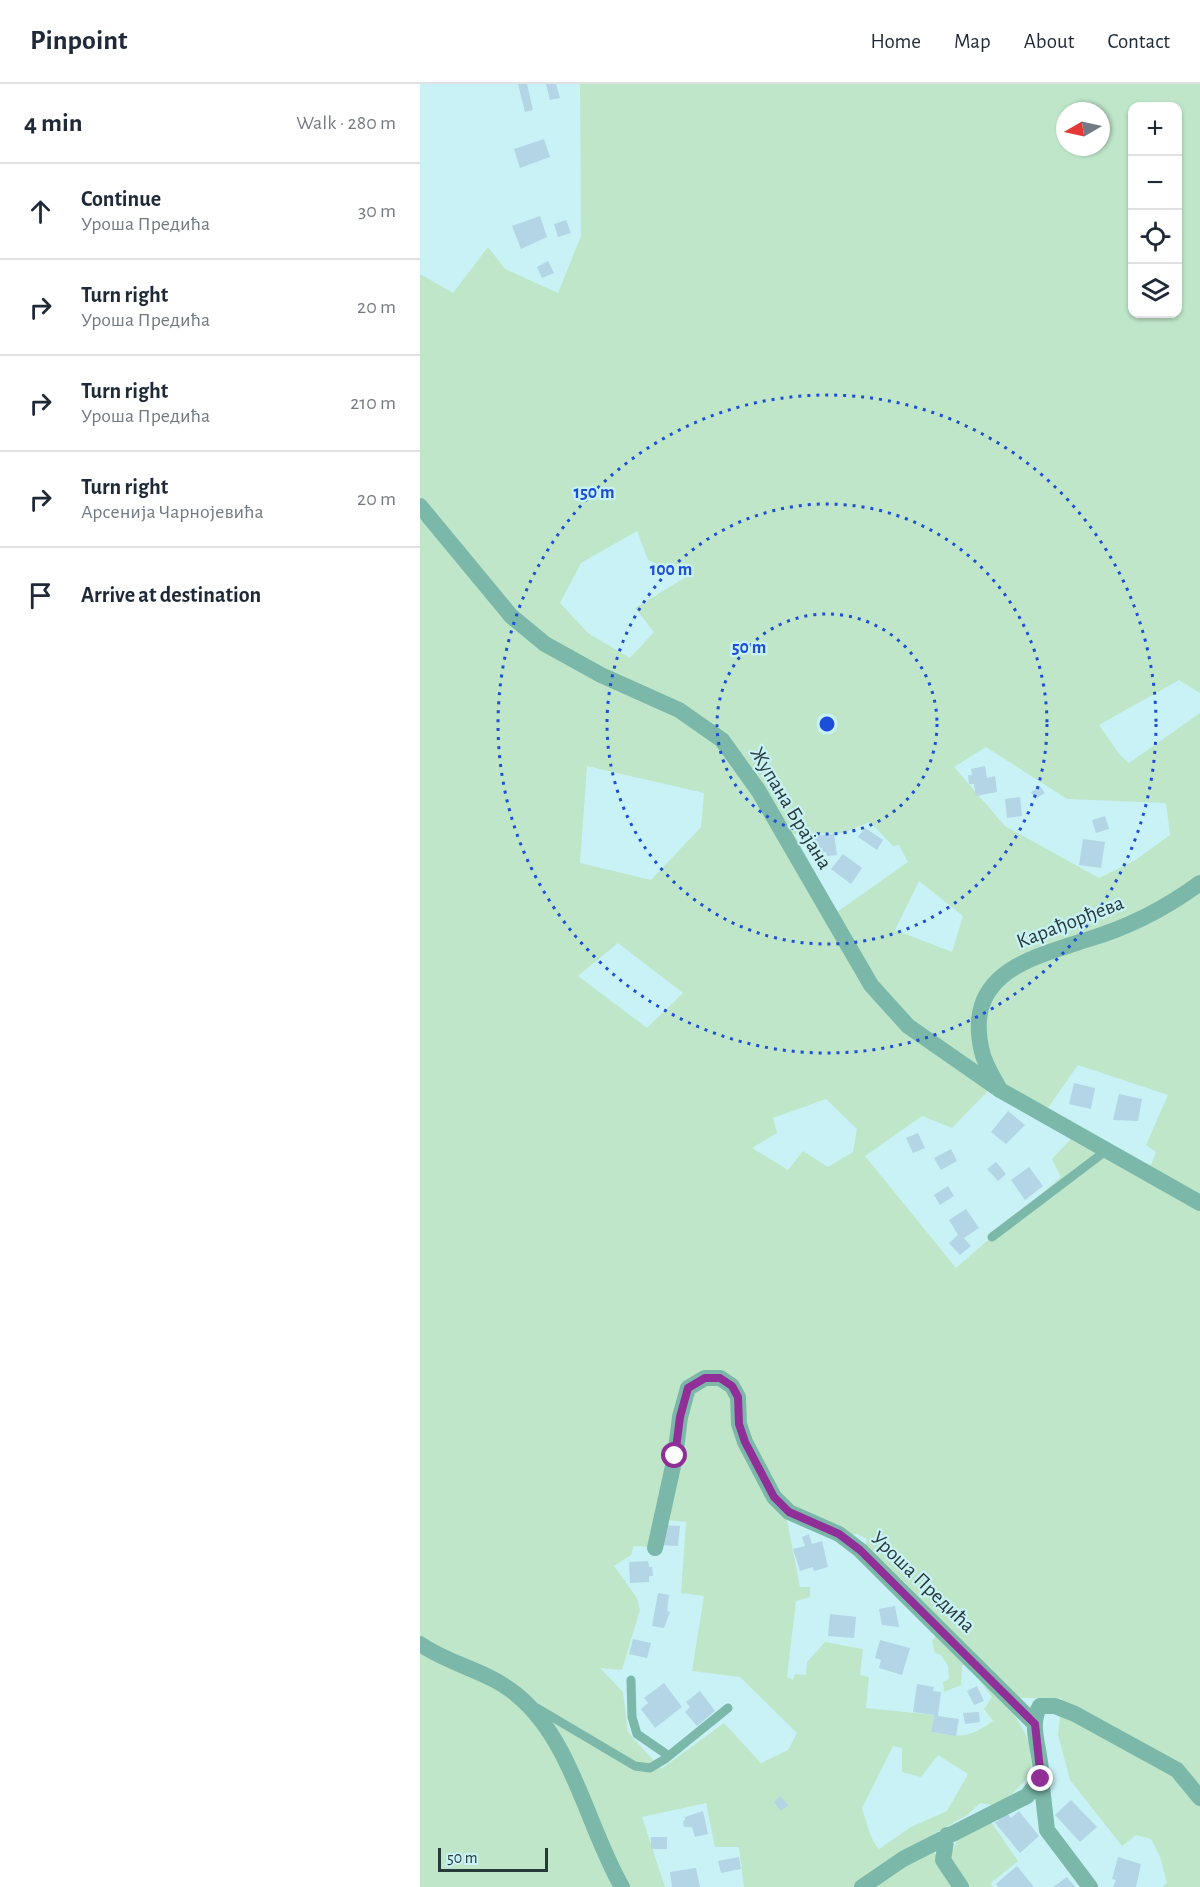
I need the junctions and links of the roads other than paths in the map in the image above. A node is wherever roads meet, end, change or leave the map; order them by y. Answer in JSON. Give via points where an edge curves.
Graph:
{"nodes":[{"id":1,"x":420,"y":506,"type":"edge"},
{"id":2,"x":1200,"y":883,"type":"edge"},
{"id":3,"x":1000,"y":1090,"type":"junction"},
{"id":4,"x":1107,"y":1150,"type":"junction"},
{"id":5,"x":1200,"y":1203,"type":"edge"},
{"id":6,"x":992,"y":1237,"type":"dead end"},
{"id":7,"x":655,"y":1548,"type":"dead end"},
{"id":8,"x":420,"y":1644,"type":"edge"},
{"id":9,"x":631,"y":1680,"type":"dead end"},
{"id":10,"x":518,"y":1695,"type":"junction"},
{"id":11,"x":728,"y":1708,"type":"dead end"},
{"id":12,"x":1035,"y":1724,"type":"junction"},
{"id":13,"x":669,"y":1756,"type":"junction"},
{"id":14,"x":1041,"y":1779,"type":"junction"},
{"id":15,"x":1200,"y":1798,"type":"edge"},
{"id":16,"x":946,"y":1834,"type":"junction"},
{"id":17,"x":622,"y":1887,"type":"edge"},
{"id":18,"x":861,"y":1887,"type":"edge"},
{"id":19,"x":961,"y":1887,"type":"edge"},
{"id":20,"x":1089,"y":1887,"type":"edge"}],
"edges":[{"from":1,"to":3,"type":"street","name":"Жупана Брајана","via":[[511,616],[545,644],[601,675],[679,710],[722,740],[758,790],[871,985],[908,1026]]},
{"from":2,"to":3,"type":"street","name":"Карађорђева","via":[[1141,920],[1025,960],[1000,977],[985,996],[977,1021],[983,1054]]},
{"from":3,"to":4,"type":"street","name":"Жупана Брајана"},
{"from":4,"to":5,"type":"street","name":"Жупана Брајана"},
{"from":4,"to":6,"type":"lane"},
{"from":7,"to":12,"type":"street","name":"Уроша Предића","via":[[688,1388],[705,1378],[720,1378],[732,1386],[738,1397],[739,1424],[745,1442],[774,1497],[789,1512],[839,1534],[860,1550]]},
{"from":8,"to":10,"type":"street","via":[[483,1672]]},
{"from":9,"to":13,"type":"lane","via":[[632,1717],[637,1734]]},
{"from":10,"to":13,"type":"lane","via":[[635,1766],[650,1768]]},
{"from":10,"to":17,"type":"street","via":[[550,1731]]},
{"from":11,"to":13,"type":"lane"},
{"from":12,"to":14,"type":"street"},
{"from":12,"to":15,"type":"street","via":[[1040,1706],[1055,1706],[1076,1714],[1177,1770]]},
{"from":14,"to":16,"type":"street","via":[[1027,1796]]},
{"from":14,"to":20,"type":"street","via":[[1047,1830]]},
{"from":16,"to":18,"type":"street"},
{"from":16,"to":19,"type":"street","via":[[943,1860]]}]}
